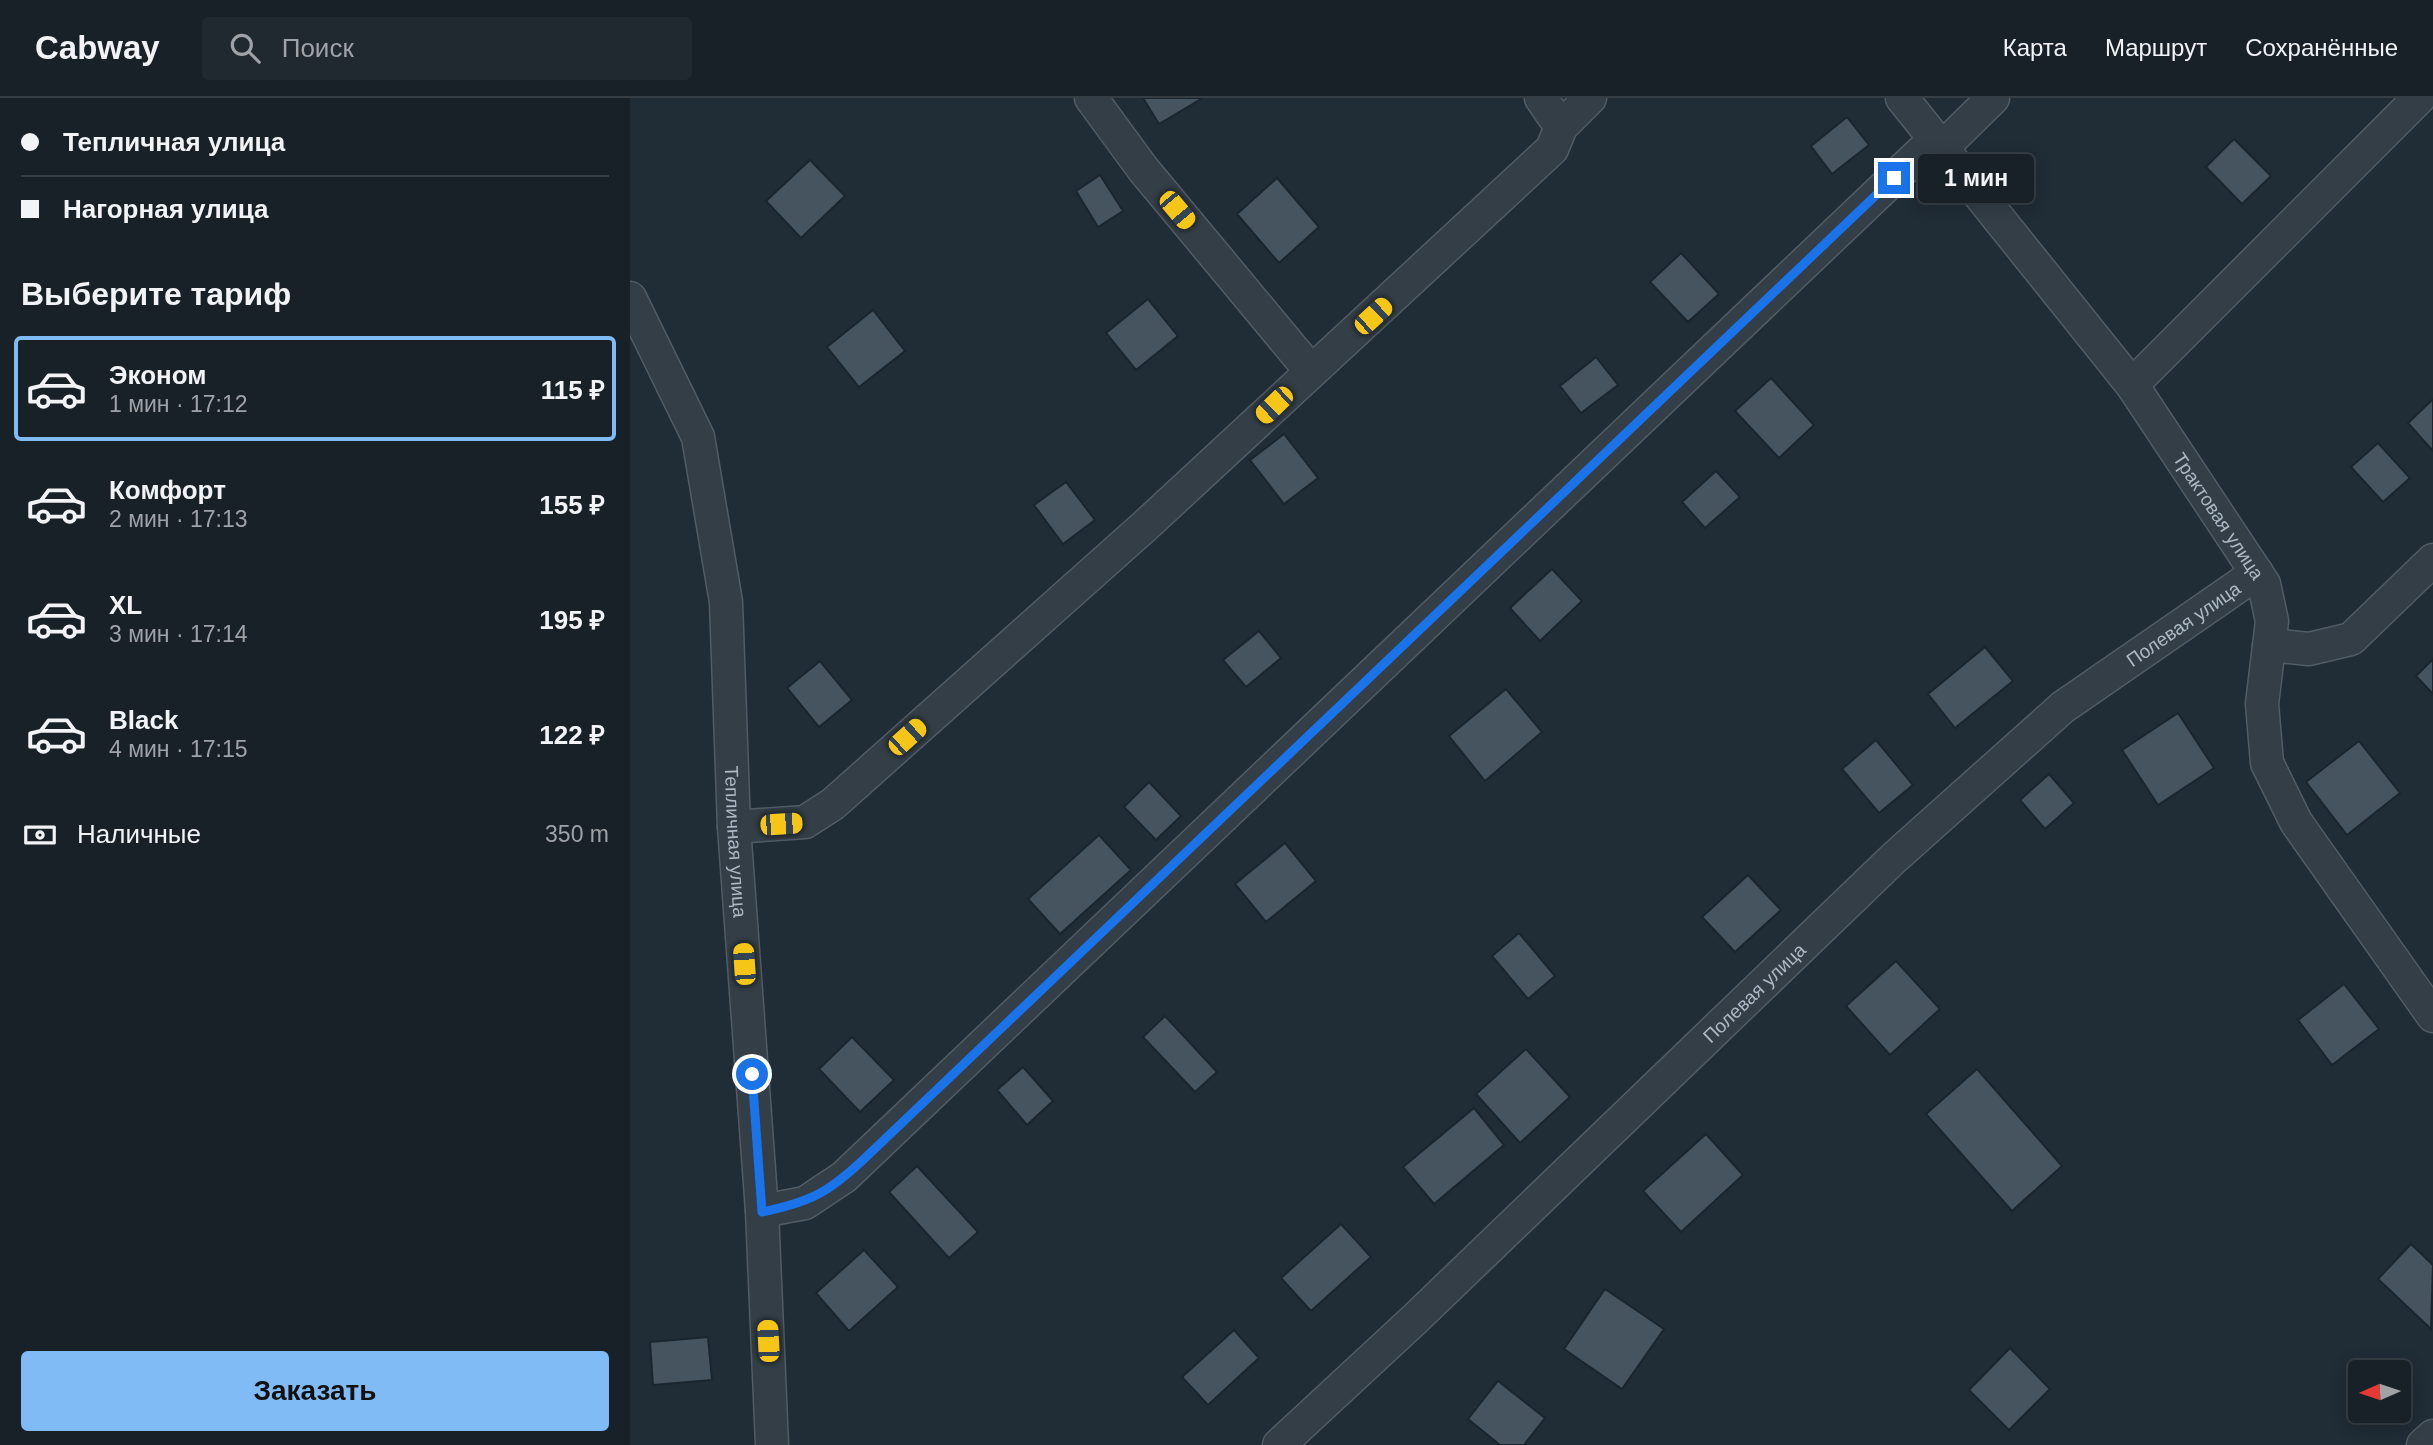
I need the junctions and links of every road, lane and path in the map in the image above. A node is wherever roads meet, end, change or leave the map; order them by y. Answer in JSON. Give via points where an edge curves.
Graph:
{"nodes":[{"id":1,"x":1091,"y":98,"type":"edge"},
{"id":2,"x":1541,"y":98,"type":"edge"},
{"id":3,"x":1590,"y":98,"type":"edge"},
{"id":4,"x":1902,"y":98,"type":"edge"},
{"id":5,"x":1993,"y":98,"type":"edge"},
{"id":6,"x":2419,"y":98,"type":"edge"},
{"id":7,"x":1561,"y":127,"type":"junction"},
{"id":8,"x":1938,"y":145,"type":"junction"},
{"id":9,"x":630,"y":298,"type":"edge"},
{"id":10,"x":1310,"y":370,"type":"junction"},
{"id":11,"x":2132,"y":386,"type":"junction"},
{"id":12,"x":2433,"y":560,"type":"edge"},
{"id":13,"x":2257,"y":573,"type":"junction"},
{"id":14,"x":2269,"y":645,"type":"junction"},
{"id":15,"x":734,"y":827,"type":"junction"},
{"id":16,"x":2433,"y":1016,"type":"edge"},
{"id":17,"x":762,"y":1212,"type":"junction"},
{"id":18,"x":2433,"y":1436,"type":"edge"},
{"id":19,"x":772,"y":1445,"type":"edge"},
{"id":20,"x":1279,"y":1445,"type":"edge"},
{"id":21,"x":2423,"y":1445,"type":"edge"}],
"edges":[{"from":1,"to":10,"type":"street","via":[[1143,169]]},
{"from":2,"to":7,"type":"street"},
{"from":3,"to":7,"type":"street"},
{"from":4,"to":8,"type":"street","name":"Трактовая улица"},
{"from":5,"to":8,"type":"street"},
{"from":6,"to":11,"type":"street"},
{"from":7,"to":10,"type":"street","via":[[1552,149]]},
{"from":8,"to":11,"type":"street","name":"Трактовая улица"},
{"from":8,"to":17,"type":"street","via":[[844,1177],[805,1203]]},
{"from":9,"to":15,"type":"street","name":"Тепличная улица","via":[[698,437],[726,602]]},
{"from":10,"to":15,"type":"street","via":[[1146,526],[833,804],[805,822]]},
{"from":11,"to":13,"type":"street","name":"Трактовая улица"},
{"from":12,"to":14,"type":"street","via":[[2351,639],[2309,649]]},
{"from":13,"to":14,"type":"street","name":"Трактовая улица","via":[[2272,621]]},
{"from":13,"to":20,"type":"street","name":"Полевая улица","via":[[2063,707],[1894,858]]},
{"from":14,"to":16,"type":"street","name":"Трактовая улица","via":[[2262,704],[2267,763],[2296,822]]},
{"from":15,"to":17,"type":"street","name":"Тепличная улица"},
{"from":17,"to":19,"type":"street","name":"Тепличная улица"},
{"from":18,"to":21,"type":"street"}]}
